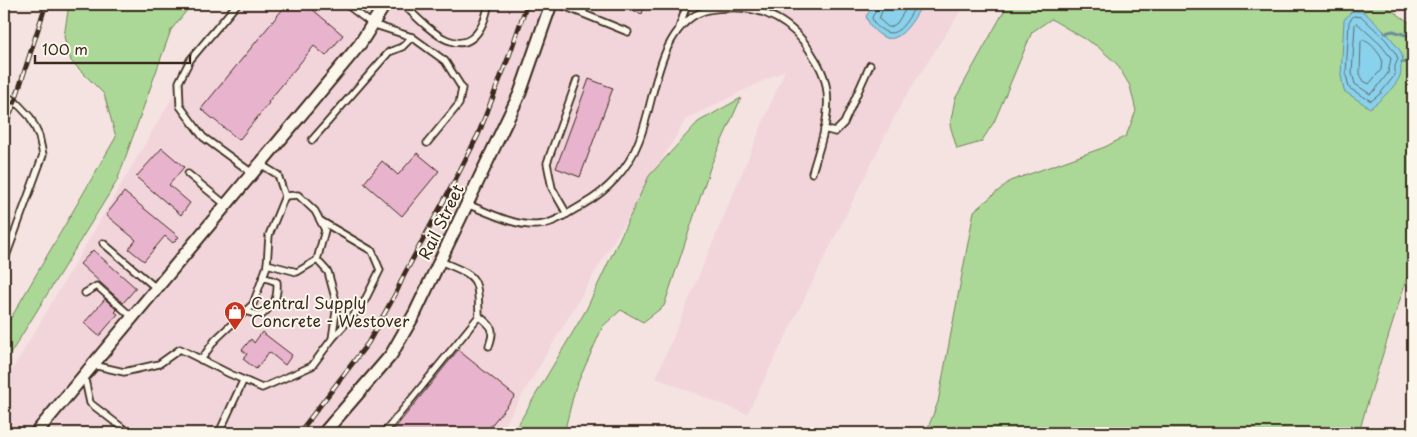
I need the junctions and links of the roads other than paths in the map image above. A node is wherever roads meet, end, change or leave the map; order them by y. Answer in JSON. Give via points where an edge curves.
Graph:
{"nodes":[{"id":1,"x":237,"y":4,"type":"edge"},
{"id":2,"x":346,"y":4,"type":"edge"},
{"id":3,"x":385,"y":4,"type":"edge"},
{"id":4,"x":403,"y":4,"type":"edge"},
{"id":5,"x":489,"y":4,"type":"edge"},
{"id":6,"x":551,"y":4,"type":"edge"},
{"id":7,"x":560,"y":4,"type":"edge"},
{"id":8,"x":586,"y":4,"type":"edge"},
{"id":9,"x":686,"y":4,"type":"edge"},
{"id":10,"x":583,"y":13,"type":"junction"},
{"id":11,"x":372,"y":24,"type":"junction"},
{"id":12,"x":679,"y":28,"type":"junction"},
{"id":13,"x":628,"y":32,"type":"dead end"},
{"id":14,"x":412,"y":37,"type":"junction"},
{"id":15,"x":870,"y":65,"type":"dead end"},
{"id":16,"x":577,"y":80,"type":"dead end"},
{"id":17,"x":4,"y":96,"type":"edge"},
{"id":18,"x":824,"y":129,"type":"junction"},
{"id":19,"x":312,"y":140,"type":"dead end"},
{"id":20,"x":427,"y":143,"type":"dead end"},
{"id":21,"x":260,"y":164,"type":"junction"},
{"id":22,"x":252,"y":173,"type":"junction"},
{"id":23,"x":812,"y":173,"type":"dead end"},
{"id":24,"x":188,"y":174,"type":"dead end"},
{"id":25,"x":285,"y":196,"type":"junction"},
{"id":26,"x":467,"y":204,"type":"junction"},
{"id":27,"x":226,"y":205,"type":"junction"},
{"id":28,"x":567,"y":214,"type":"junction"},
{"id":29,"x":320,"y":221,"type":"junction"},
{"id":30,"x":103,"y":243,"type":"dead end"},
{"id":31,"x":317,"y":260,"type":"junction"},
{"id":32,"x":440,"y":261,"type":"junction"},
{"id":33,"x":4,"y":262,"type":"edge"},
{"id":34,"x":267,"y":264,"type":"junction"},
{"id":35,"x":263,"y":277,"type":"junction"},
{"id":36,"x":156,"y":288,"type":"junction"},
{"id":37,"x":85,"y":293,"type":"dead end"},
{"id":38,"x":245,"y":311,"type":"junction"},
{"id":39,"x":479,"y":316,"type":"junction"},
{"id":40,"x":132,"y":317,"type":"junction"},
{"id":41,"x":332,"y":340,"type":"junction"},
{"id":42,"x":489,"y":346,"type":"dead end"},
{"id":43,"x":201,"y":360,"type":"junction"},
{"id":44,"x":93,"y":364,"type":"junction"},
{"id":45,"x":84,"y":375,"type":"junction"},
{"id":46,"x":244,"y":381,"type":"junction"},
{"id":47,"x":36,"y":433,"type":"edge"},
{"id":48,"x":129,"y":433,"type":"edge"},
{"id":49,"x":219,"y":433,"type":"edge"},
{"id":50,"x":324,"y":433,"type":"edge"},
{"id":51,"x":384,"y":433,"type":"edge"}],
"edges":[{"from":1,"to":22,"type":"lane","via":[[190,60],[179,82],[180,106],[203,137]]},
{"from":2,"to":11,"type":"lane"},
{"from":3,"to":11,"type":"street"},
{"from":4,"to":5,"type":"lane","via":[[439,36],[460,44],[475,35]]},
{"from":6,"to":26,"type":"street","name":"Rail Street","via":[[520,93]]},
{"from":7,"to":10,"type":"lane"},
{"from":8,"to":10,"type":"lane"},
{"from":9,"to":12,"type":"lane"},
{"from":10,"to":13,"type":"lane"},
{"from":11,"to":14,"type":"lane"},
{"from":11,"to":21,"type":"street","via":[[360,44]]},
{"from":12,"to":18,"type":"lane","via":[[696,15],[713,8],[752,9],[775,17],[806,43],[817,63],[826,84],[828,110]]},
{"from":12,"to":28,"type":"lane","via":[[662,63],[638,145],[625,167],[608,187]]},
{"from":14,"to":19,"type":"lane","via":[[402,47],[389,52]]},
{"from":14,"to":20,"type":"lane","via":[[445,62],[462,88],[460,104]]},
{"from":15,"to":18,"type":"lane","via":[[839,130]]},
{"from":16,"to":28,"type":"lane","via":[[547,162],[552,188]]},
{"from":17,"to":33,"type":"lane","via":[[15,101],[30,117],[43,155]]},
{"from":18,"to":23,"type":"lane"},
{"from":21,"to":22,"type":"street"},
{"from":21,"to":25,"type":"lane","via":[[278,175]]},
{"from":22,"to":27,"type":"street"},
{"from":24,"to":27,"type":"lane"},
{"from":25,"to":29,"type":"lane","via":[[298,195],[316,211]]},
{"from":25,"to":34,"type":"lane","via":[[269,235]]},
{"from":26,"to":28,"type":"lane","via":[[502,218],[536,225]]},
{"from":26,"to":32,"type":"street","name":"Rail Street"},
{"from":27,"to":36,"type":"street"},
{"from":29,"to":31,"type":"lane","via":[[325,230]]},
{"from":29,"to":41,"type":"lane","via":[[372,251],[380,270],[363,304]]},
{"from":30,"to":36,"type":"lane"},
{"from":31,"to":34,"type":"lane","via":[[297,272]]},
{"from":31,"to":41,"type":"lane","via":[[328,272],[337,304]]},
{"from":32,"to":39,"type":"lane","via":[[471,275],[478,288]]},
{"from":32,"to":50,"type":"street","name":"Rail Street","via":[[391,355]]},
{"from":34,"to":35,"type":"lane"},
{"from":35,"to":38,"type":"lane","via":[[252,304]]},
{"from":35,"to":38,"type":"lane","via":[[277,282],[278,294],[273,305],[261,316]]},
{"from":36,"to":40,"type":"street"},
{"from":37,"to":40,"type":"lane","via":[[98,286]]},
{"from":38,"to":43,"type":"lane","via":[[215,340]]},
{"from":39,"to":42,"type":"lane","via":[[492,329]]},
{"from":39,"to":51,"type":"lane"},
{"from":40,"to":44,"type":"street"},
{"from":41,"to":46,"type":"lane","via":[[312,366],[262,388]]},
{"from":43,"to":44,"type":"lane","via":[[180,349],[159,364],[124,372]]},
{"from":43,"to":46,"type":"lane"},
{"from":44,"to":45,"type":"street"},
{"from":45,"to":47,"type":"street"},
{"from":45,"to":48,"type":"lane","via":[[90,403]]},
{"from":46,"to":49,"type":"lane"}]}
